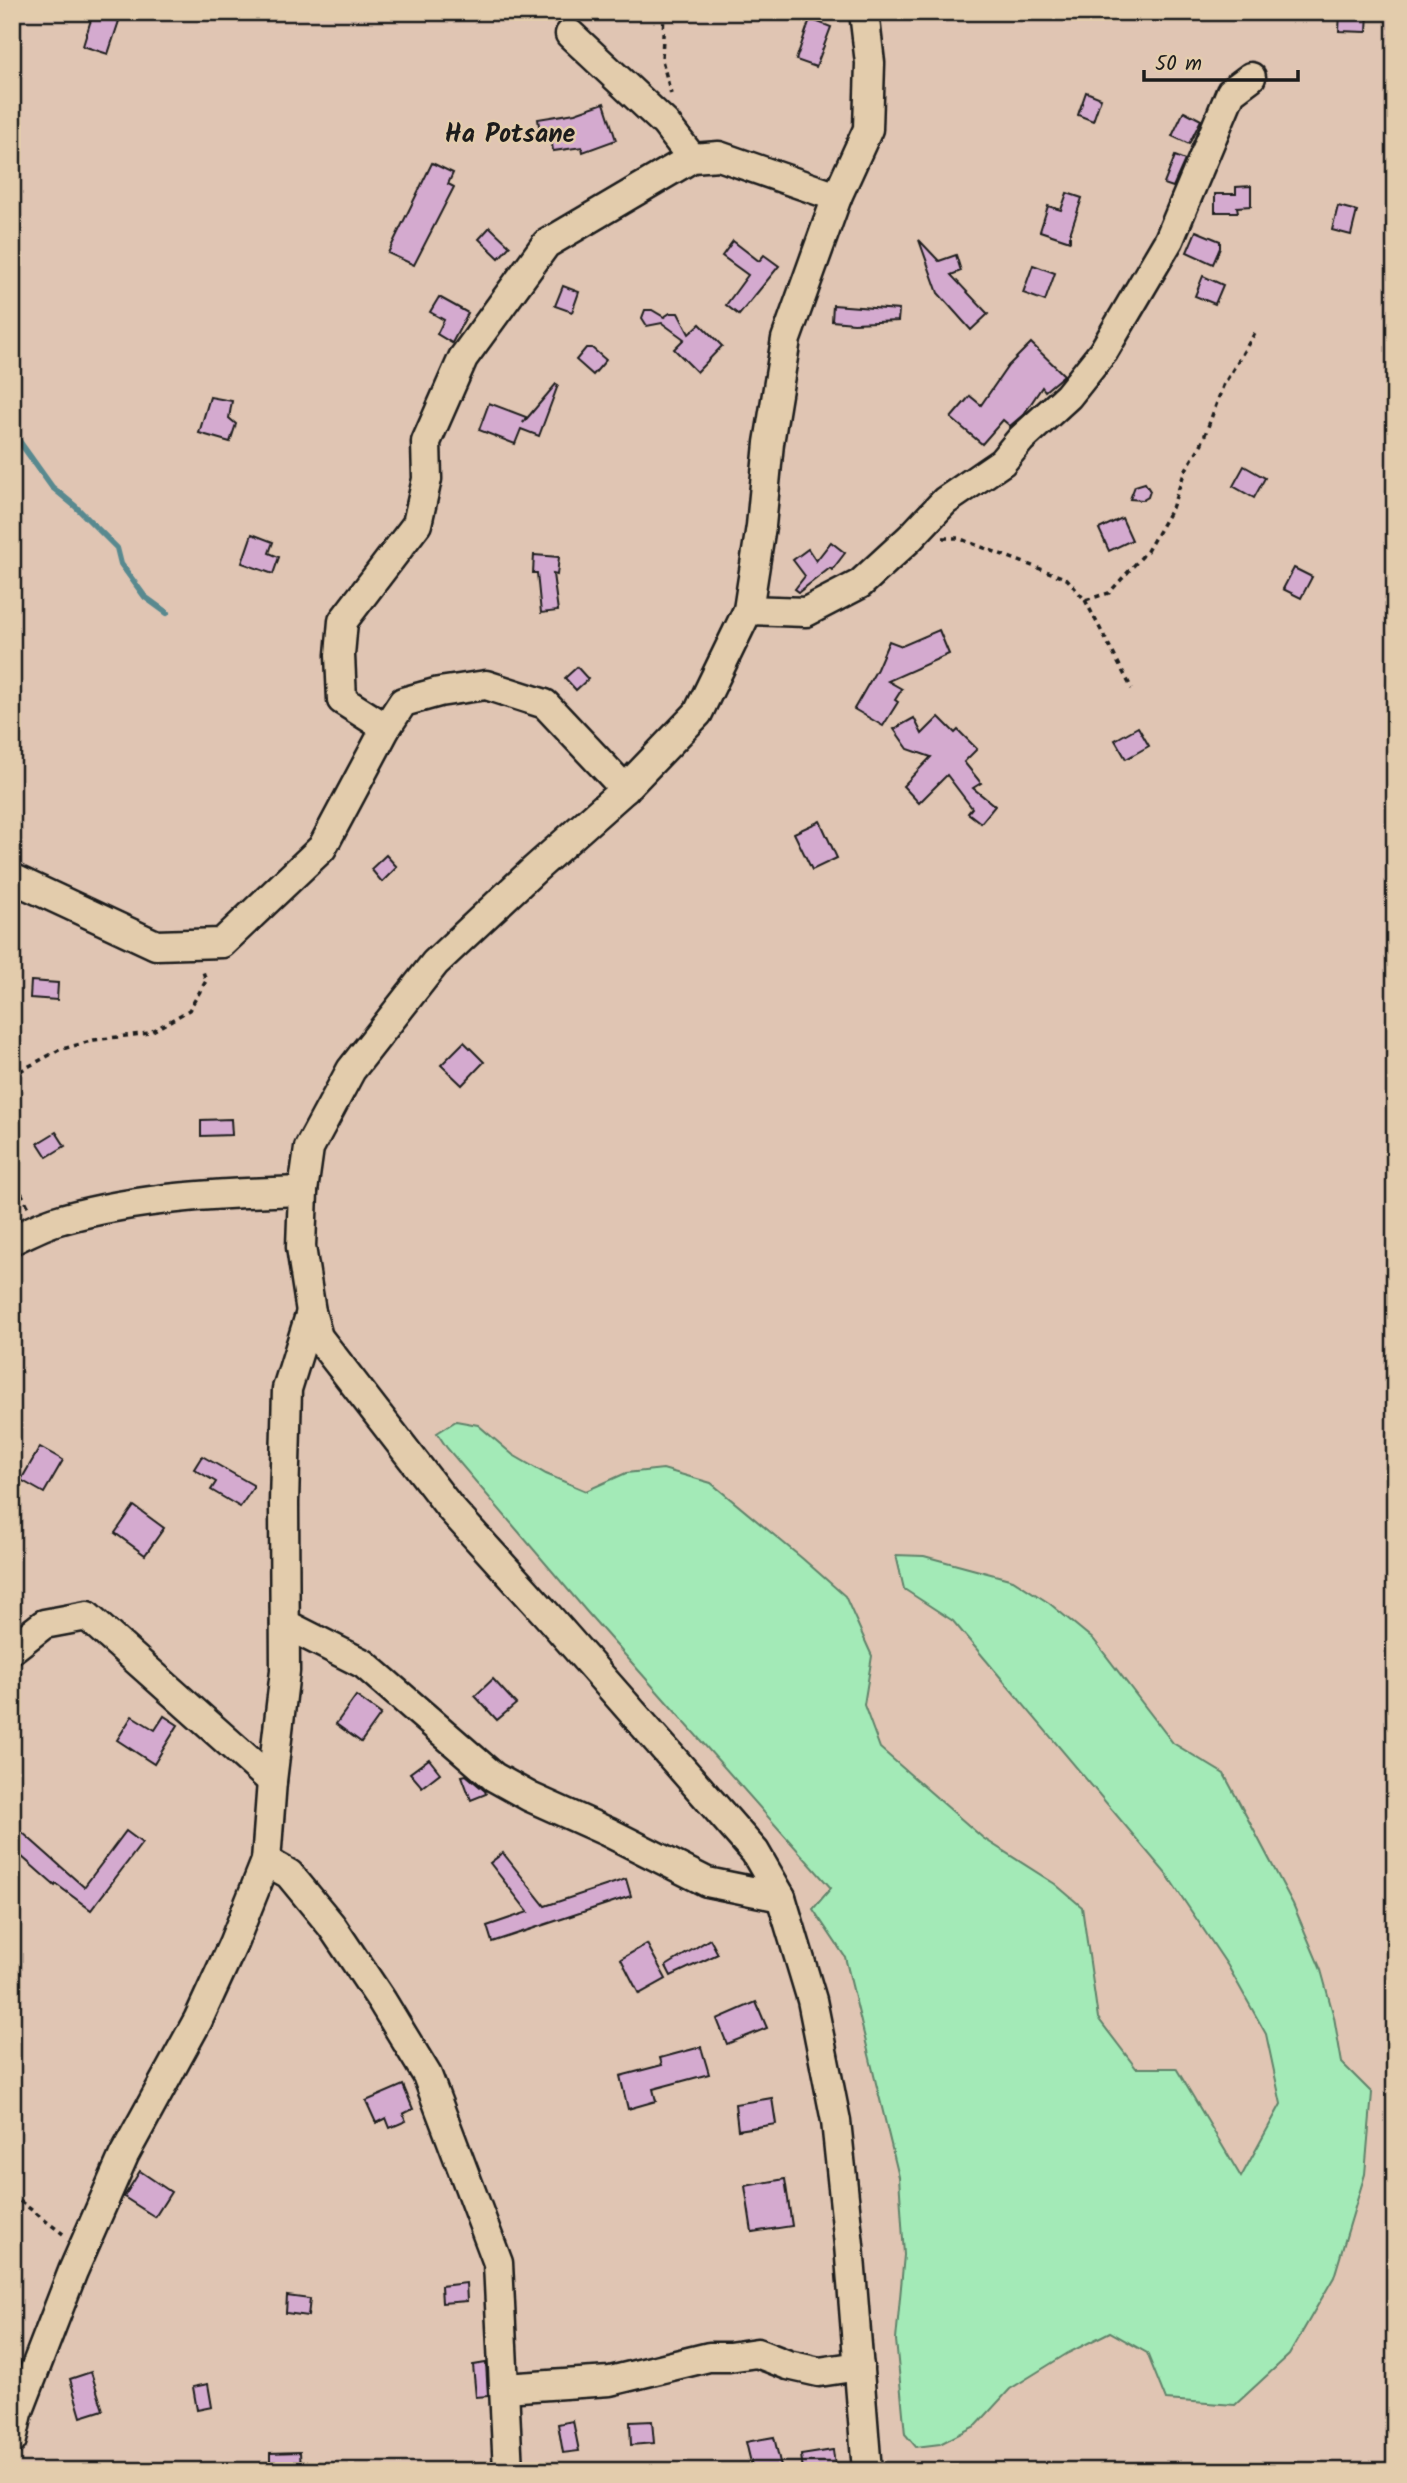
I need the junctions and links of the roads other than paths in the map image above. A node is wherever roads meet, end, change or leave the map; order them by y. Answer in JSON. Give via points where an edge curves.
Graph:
{"nodes":[{"id":1,"x":864,"y":12,"type":"edge"},
{"id":2,"x":570,"y":34,"type":"dead end"},
{"id":3,"x":1251,"y":77,"type":"dead end"},
{"id":4,"x":692,"y":158,"type":"junction"},
{"id":5,"x":837,"y":197,"type":"junction"},
{"id":6,"x":748,"y":610,"type":"junction"},
{"id":7,"x":386,"y":728,"type":"junction"},
{"id":8,"x":625,"y":789,"type":"junction"},
{"id":9,"x":12,"y":878,"type":"edge"},
{"id":10,"x":303,"y":1191,"type":"junction"},
{"id":11,"x":12,"y":1241,"type":"edge"},
{"id":12,"x":311,"y":1312,"type":"junction"},
{"id":13,"x":285,"y":1624,"type":"junction"},
{"id":14,"x":12,"y":1649,"type":"edge"},
{"id":15,"x":272,"y":1781,"type":"junction"},
{"id":16,"x":266,"y":1861,"type":"junction"},
{"id":17,"x":780,"y":1897,"type":"junction"},
{"id":18,"x":859,"y":2366,"type":"junction"},
{"id":19,"x":504,"y":2388,"type":"junction"},
{"id":20,"x":12,"y":2440,"type":"edge"},
{"id":21,"x":508,"y":2471,"type":"edge"},
{"id":22,"x":866,"y":2471,"type":"edge"}],
"edges":[{"from":1,"to":5,"type":"street","via":[[870,63],[868,129]]},
{"from":2,"to":4,"type":"street","via":[[665,123]]},
{"from":3,"to":6,"type":"street","via":[[1231,92],[1169,240],[1103,352],[1068,396],[1002,462],[945,501],[860,584],[806,612]]},
{"from":4,"to":5,"type":"street","via":[[719,156]]},
{"from":4,"to":7,"type":"street","via":[[546,244],[463,358],[426,442],[427,479],[417,524],[343,621],[342,700]]},
{"from":5,"to":6,"type":"street","via":[[786,339]]},
{"from":6,"to":8,"type":"street","via":[[698,713]]},
{"from":7,"to":8,"type":"street","via":[[403,702],[486,685],[545,704]]},
{"from":7,"to":9,"type":"street","via":[[322,848],[222,943],[156,944]]},
{"from":8,"to":10,"type":"street","via":[[435,963],[351,1070],[309,1147]]},
{"from":10,"to":11,"type":"street","via":[[149,1201],[60,1219]]},
{"from":10,"to":12,"type":"street","via":[[301,1247]]},
{"from":12,"to":13,"type":"street","via":[[288,1389]]},
{"from":12,"to":17,"type":"street","via":[[318,1337],[451,1509],[755,1852]]},
{"from":13,"to":15,"type":"street","via":[[285,1671]]},
{"from":13,"to":17,"type":"street","via":[[364,1664],[494,1777],[530,1797],[707,1882]]},
{"from":14,"to":15,"type":"street","via":[[44,1624],[87,1616]]},
{"from":15,"to":16,"type":"street"},
{"from":16,"to":19,"type":"street","via":[[289,1874],[331,1926],[427,2074],[498,2263]]},
{"from":16,"to":20,"type":"street","via":[[198,2020],[124,2155],[18,2413]]},
{"from":17,"to":18,"type":"street","via":[[812,2000],[836,2121]]},
{"from":18,"to":19,"type":"street","via":[[819,2372],[757,2353],[709,2357],[610,2381]]},
{"from":18,"to":22,"type":"street"},
{"from":19,"to":21,"type":"street"}]}
